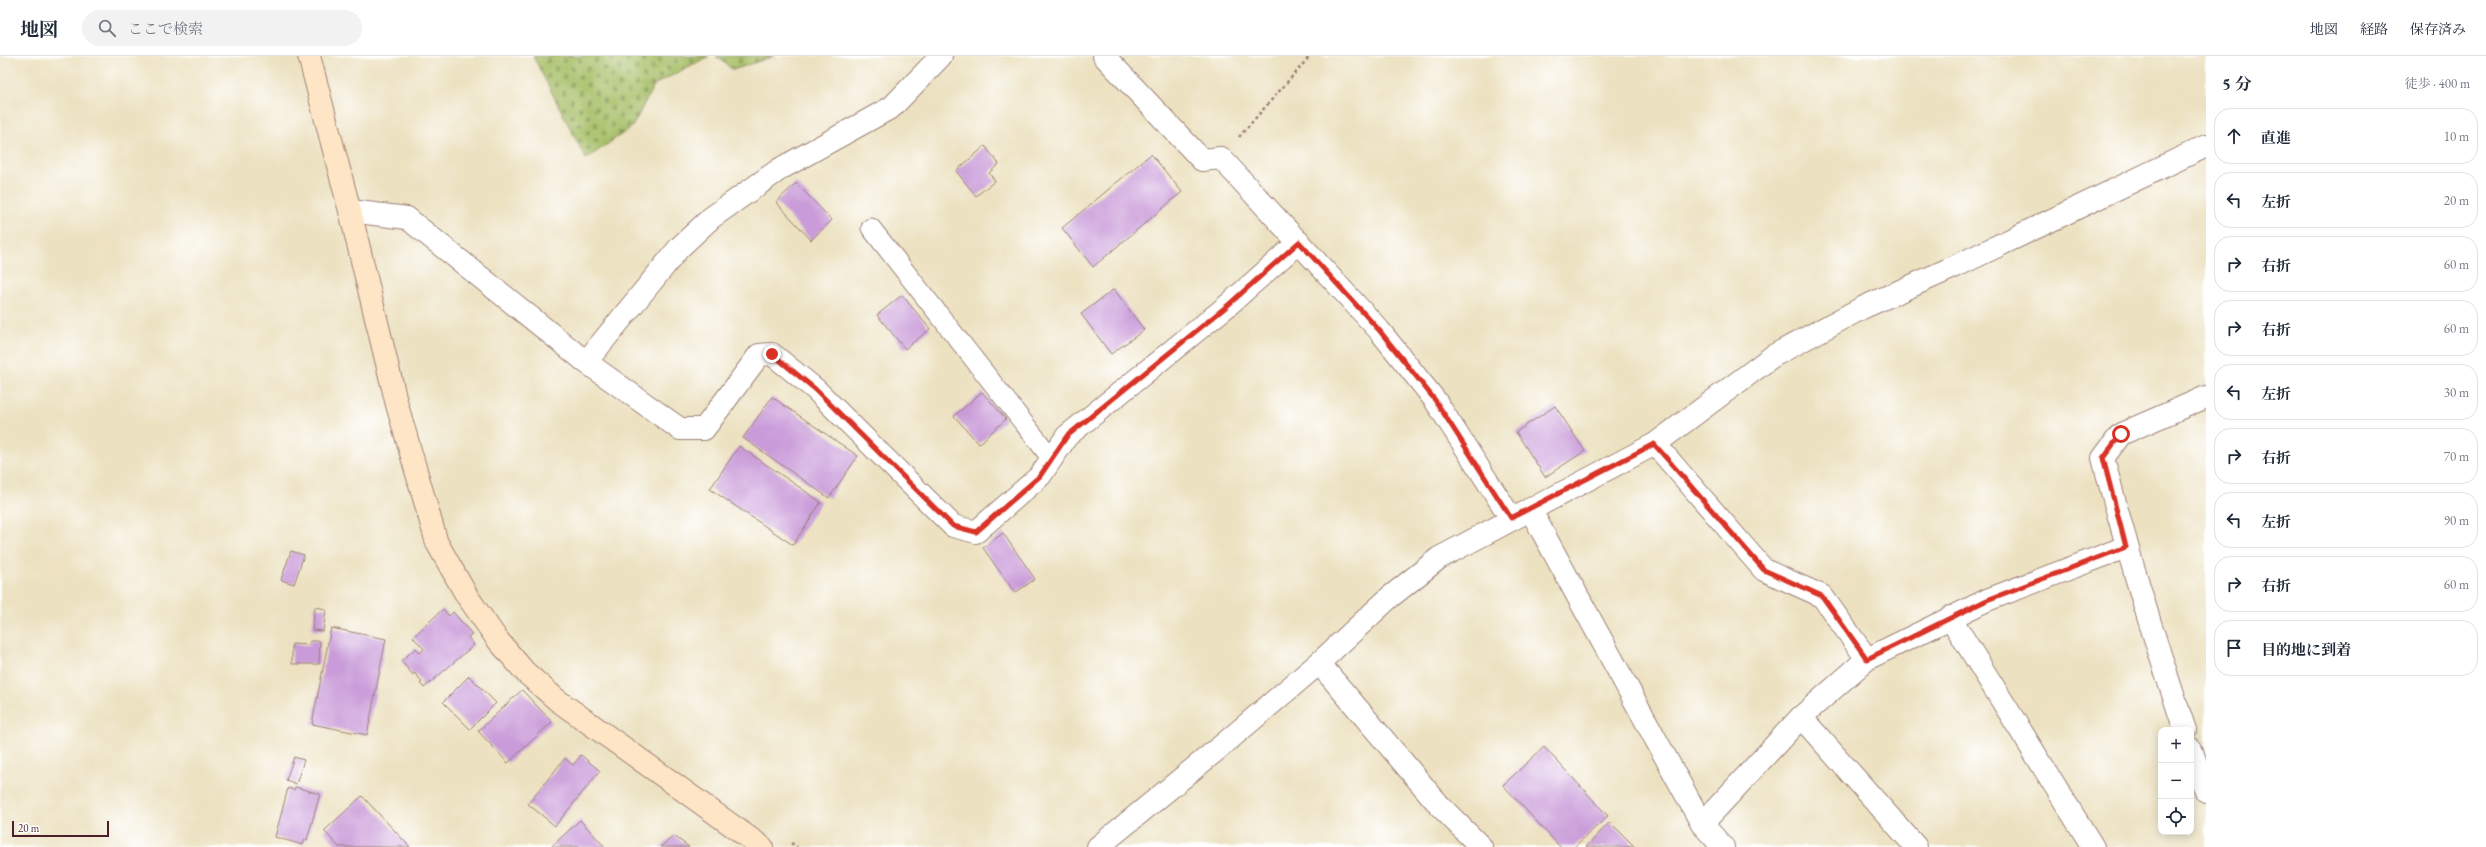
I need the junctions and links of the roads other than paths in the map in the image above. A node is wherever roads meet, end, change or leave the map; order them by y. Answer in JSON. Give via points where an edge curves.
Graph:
{"nodes":[{"id":1,"x":309,"y":56,"type":"edge"},
{"id":2,"x":941,"y":56,"type":"edge"},
{"id":3,"x":1104,"y":56,"type":"edge"},
{"id":4,"x":2206,"y":146,"type":"edge"},
{"id":5,"x":350,"y":211,"type":"junction"},
{"id":6,"x":870,"y":228,"type":"dead end"},
{"id":7,"x":1299,"y":242,"type":"junction"},
{"id":8,"x":586,"y":362,"type":"junction"},
{"id":9,"x":2206,"y":397,"type":"edge"},
{"id":10,"x":1654,"y":444,"type":"junction"},
{"id":11,"x":1052,"y":459,"type":"junction"},
{"id":12,"x":1521,"y":513,"type":"junction"},
{"id":13,"x":2126,"y":547,"type":"junction"},
{"id":14,"x":1950,"y":617,"type":"junction"},
{"id":15,"x":1867,"y":659,"type":"junction"},
{"id":16,"x":1319,"y":663,"type":"junction"},
{"id":17,"x":1801,"y":717,"type":"junction"},
{"id":18,"x":2184,"y":727,"type":"edge"},
{"id":19,"x":2194,"y":757,"type":"edge"},
{"id":20,"x":2206,"y":792,"type":"edge"},
{"id":21,"x":1702,"y":824,"type":"junction"},
{"id":22,"x":762,"y":847,"type":"edge"},
{"id":23,"x":1098,"y":847,"type":"edge"},
{"id":24,"x":1481,"y":847,"type":"edge"},
{"id":25,"x":1723,"y":847,"type":"edge"},
{"id":26,"x":1916,"y":847,"type":"edge"},
{"id":27,"x":2093,"y":847,"type":"edge"}],
"edges":[{"from":1,"to":5,"type":"street"},
{"from":2,"to":8,"type":"street","via":[[892,107],[780,169],[711,218],[678,248]]},
{"from":3,"to":7,"type":"street","via":[[1202,160],[1222,158]]},
{"from":4,"to":10,"type":"street","via":[[1956,266],[1862,308],[1773,356]]},
{"from":5,"to":8,"type":"street","via":[[407,218]]},
{"from":5,"to":22,"type":"street","via":[[397,405],[437,543],[468,596],[525,672],[557,700]]},
{"from":6,"to":11,"type":"lane"},
{"from":7,"to":11,"type":"street","via":[[1227,306],[1067,436]]},
{"from":7,"to":12,"type":"street","via":[[1379,330]]},
{"from":8,"to":11,"type":"street","via":[[680,429],[704,429],[759,355],[772,354],[815,389],[953,526],[976,532],[1040,476]]},
{"from":9,"to":13,"type":"street","via":[[2121,434],[2103,458]]},
{"from":10,"to":12,"type":"street"},
{"from":10,"to":15,"type":"street","via":[[1764,570],[1822,596]]},
{"from":12,"to":16,"type":"street","via":[[1439,558],[1390,596]]},
{"from":12,"to":21,"type":"street"},
{"from":13,"to":14,"type":"street","via":[[1987,600]]},
{"from":13,"to":18,"type":"street"},
{"from":14,"to":15,"type":"street"},
{"from":14,"to":27,"type":"street"},
{"from":15,"to":17,"type":"street"},
{"from":16,"to":23,"type":"street"},
{"from":16,"to":24,"type":"street","via":[[1440,806]]},
{"from":17,"to":21,"type":"street"},
{"from":17,"to":26,"type":"street"},
{"from":19,"to":20,"type":"street"},
{"from":21,"to":25,"type":"street"}]}
